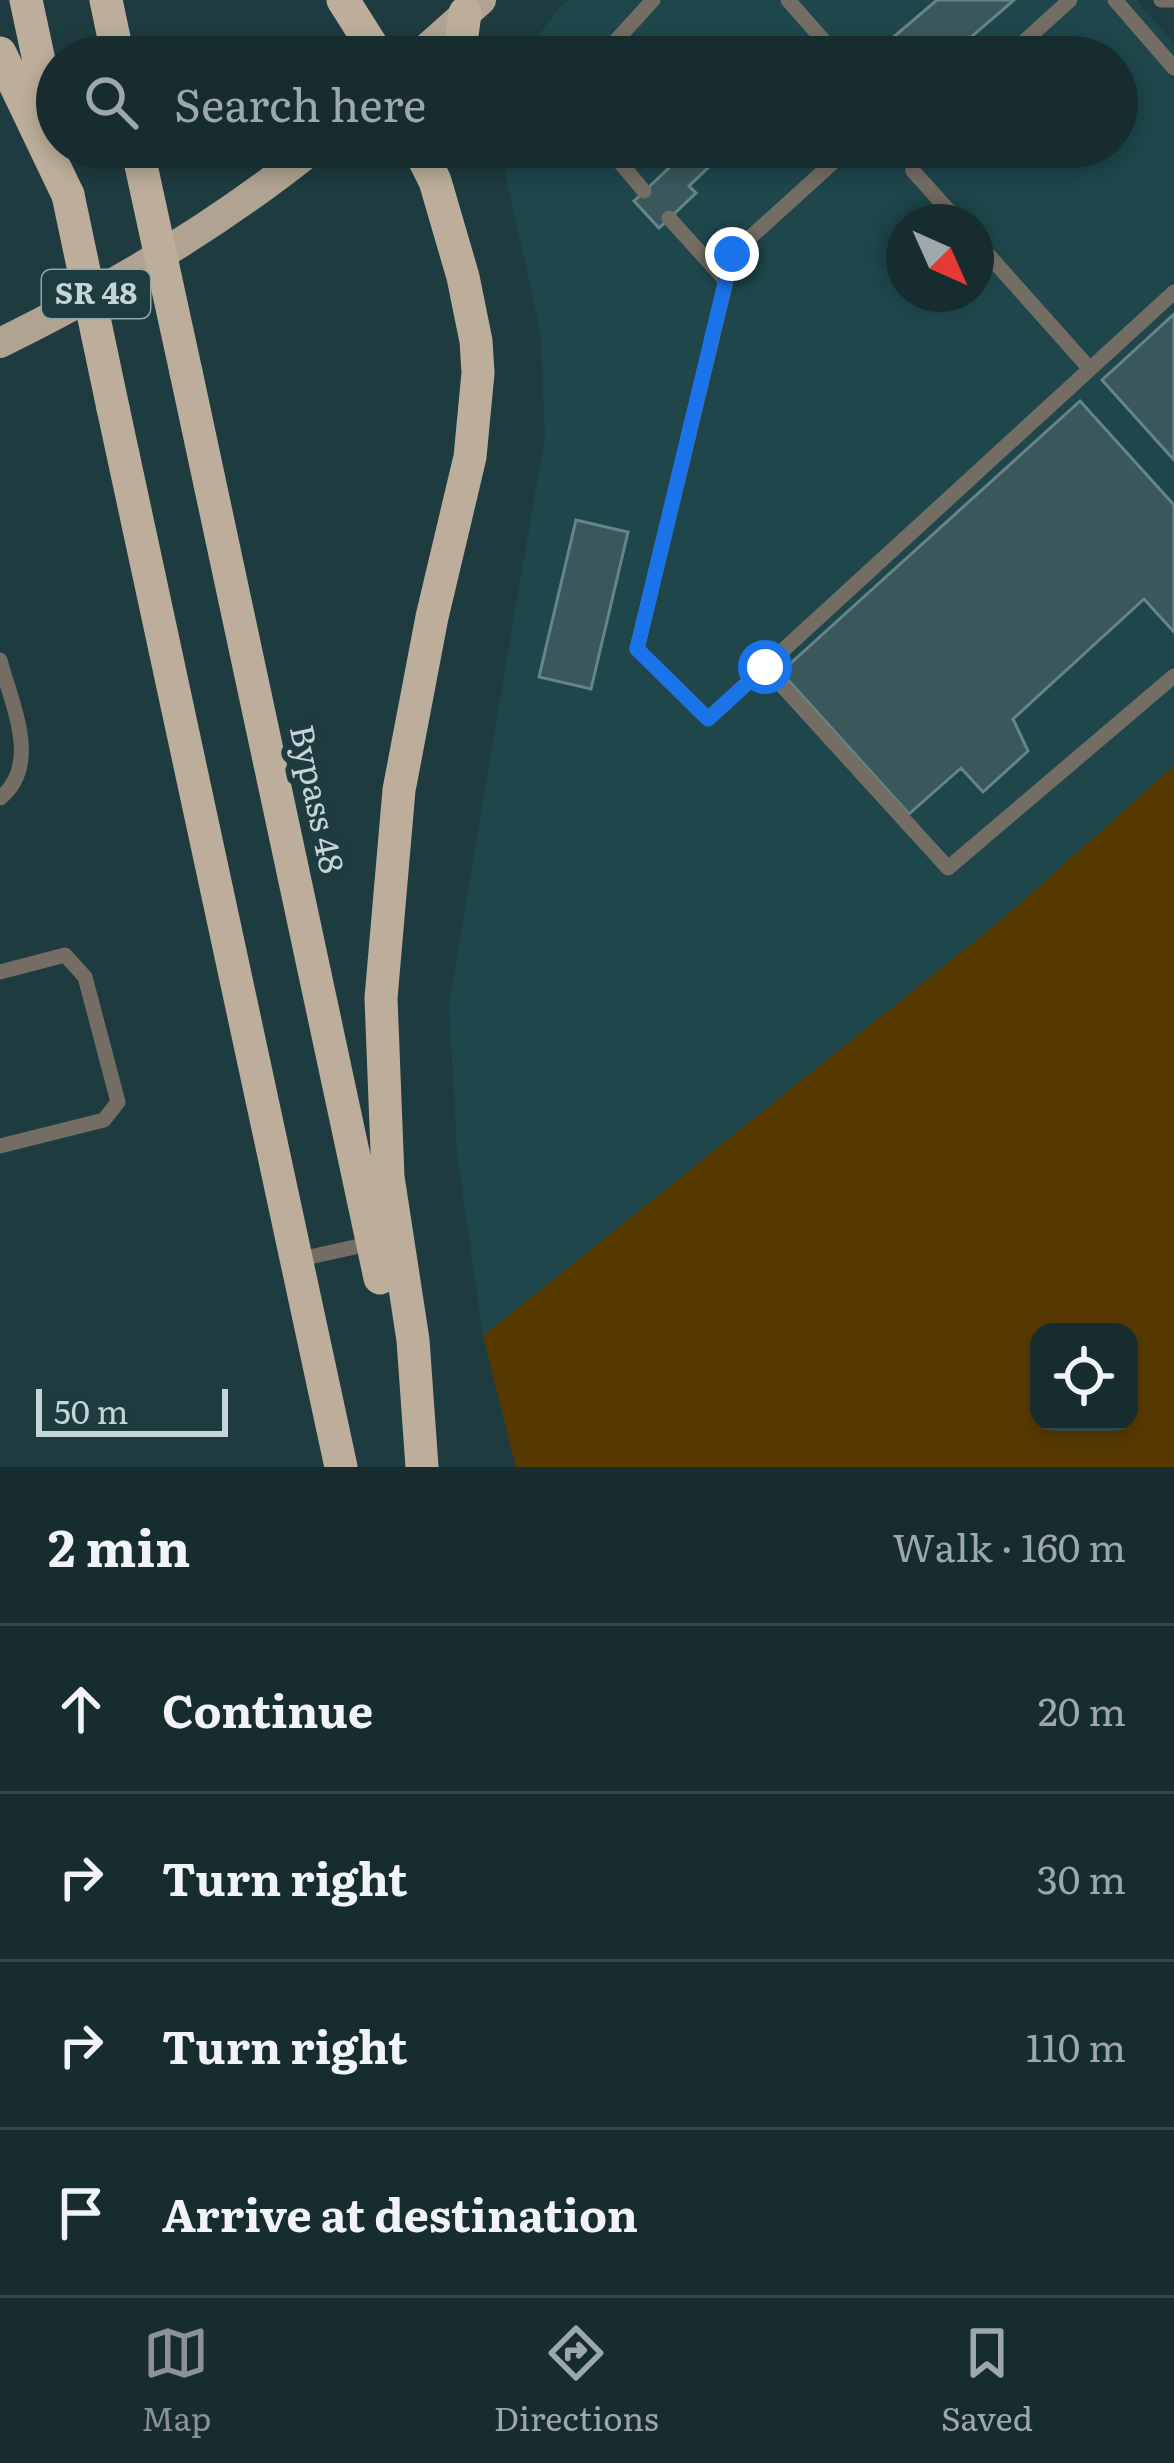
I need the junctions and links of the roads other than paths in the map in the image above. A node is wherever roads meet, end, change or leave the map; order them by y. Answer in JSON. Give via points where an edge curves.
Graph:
{"nodes":[{"id":1,"x":26,"y":0,"type":"edge"},
{"id":2,"x":106,"y":0,"type":"edge"},
{"id":3,"x":343,"y":0,"type":"edge"},
{"id":4,"x":652,"y":0,"type":"edge"},
{"id":5,"x":788,"y":0,"type":"edge"},
{"id":6,"x":1070,"y":0,"type":"edge"},
{"id":7,"x":1114,"y":0,"type":"edge"},
{"id":8,"x":1161,"y":0,"type":"edge"},
{"id":9,"x":1174,"y":0,"type":"edge"},
{"id":10,"x":473,"y":7,"type":"edge"},
{"id":11,"x":114,"y":36,"type":"edge"},
{"id":12,"x":366,"y":36,"type":"edge"},
{"id":13,"x":441,"y":36,"type":"edge"},
{"id":14,"x":465,"y":36,"type":"edge"},
{"id":15,"x":620,"y":36,"type":"edge"},
{"id":16,"x":820,"y":36,"type":"edge"},
{"id":17,"x":1030,"y":36,"type":"edge"},
{"id":18,"x":36,"y":47,"type":"edge"},
{"id":19,"x":0,"y":53,"type":"edge"},
{"id":20,"x":1174,"y":68,"type":"edge"},
{"id":21,"x":36,"y":128,"type":"edge"},
{"id":22,"x":55,"y":168,"type":"edge"},
{"id":23,"x":62,"y":168,"type":"edge"},
{"id":24,"x":142,"y":168,"type":"edge"},
{"id":25,"x":289,"y":168,"type":"edge"},
{"id":26,"x":438,"y":168,"type":"edge"},
{"id":27,"x":625,"y":168,"type":"edge"},
{"id":28,"x":827,"y":168,"type":"edge"},
{"id":29,"x":913,"y":168,"type":"edge"},
{"id":30,"x":644,"y":191,"type":"dead end"},
{"id":31,"x":68,"y":195,"type":"junction"},
{"id":32,"x":943,"y":204,"type":"edge"},
{"id":33,"x":669,"y":218,"type":"dead end"},
{"id":34,"x":994,"y":261,"type":"edge"},
{"id":35,"x":725,"y":281,"type":"junction"},
{"id":36,"x":1174,"y":292,"type":"edge"},
{"id":37,"x":0,"y":343,"type":"edge"},
{"id":38,"x":1090,"y":369,"type":"junction"},
{"id":39,"x":0,"y":660,"type":"edge"},
{"id":40,"x":765,"y":667,"type":"junction"},
{"id":41,"x":1174,"y":676,"type":"edge"},
{"id":42,"x":0,"y":798,"type":"edge"},
{"id":43,"x":0,"y":973,"type":"edge"},
{"id":44,"x":0,"y":1146,"type":"edge"},
{"id":45,"x":373,"y":1243,"type":"junction"},
{"id":46,"x":296,"y":1260,"type":"junction"},
{"id":47,"x":341,"y":1467,"type":"edge"},
{"id":48,"x":422,"y":1467,"type":"edge"}],
"edges":[{"from":1,"to":18,"type":"highway"},
{"from":2,"to":11,"type":"highway"},
{"from":3,"to":12,"type":"highway"},
{"from":4,"to":15,"type":"lane"},
{"from":5,"to":16,"type":"lane"},
{"from":6,"to":17,"type":"lane"},
{"from":7,"to":20,"type":"lane"},
{"from":8,"to":9,"type":"lane"},
{"from":10,"to":13,"type":"main road"},
{"from":10,"to":14,"type":"highway"},
{"from":19,"to":21,"type":"highway"},
{"from":22,"to":31,"type":"highway"},
{"from":23,"to":31,"type":"highway"},
{"from":24,"to":45,"type":"highway","name":"Bypass 48","bridge":true},
{"from":25,"to":37,"type":"main road","number":"SR 48","via":[[189,241]]},
{"from":26,"to":48,"type":"highway","via":[[476,341],[477,406],[399,790],[381,998],[388,1177]]},
{"from":27,"to":30,"type":"lane"},
{"from":28,"to":35,"type":"lane","via":[[732,254]]},
{"from":29,"to":32,"type":"lane"},
{"from":31,"to":46,"type":"highway","bridge":true},
{"from":33,"to":35,"type":"lane"},
{"from":34,"to":38,"type":"lane"},
{"from":35,"to":40,"type":"lane","via":[[637,649],[708,719]]},
{"from":36,"to":38,"type":"lane"},
{"from":38,"to":40,"type":"lane"},
{"from":39,"to":42,"type":"lane","via":[[23,763]]},
{"from":40,"to":41,"type":"lane","via":[[949,868]]},
{"from":43,"to":44,"type":"lane","via":[[65,956],[77,965],[118,1102],[104,1120]]},
{"from":45,"to":46,"type":"lane"},
{"from":45,"to":48,"type":"highway","name":"Bypass 48"},
{"from":46,"to":47,"type":"highway"}]}
